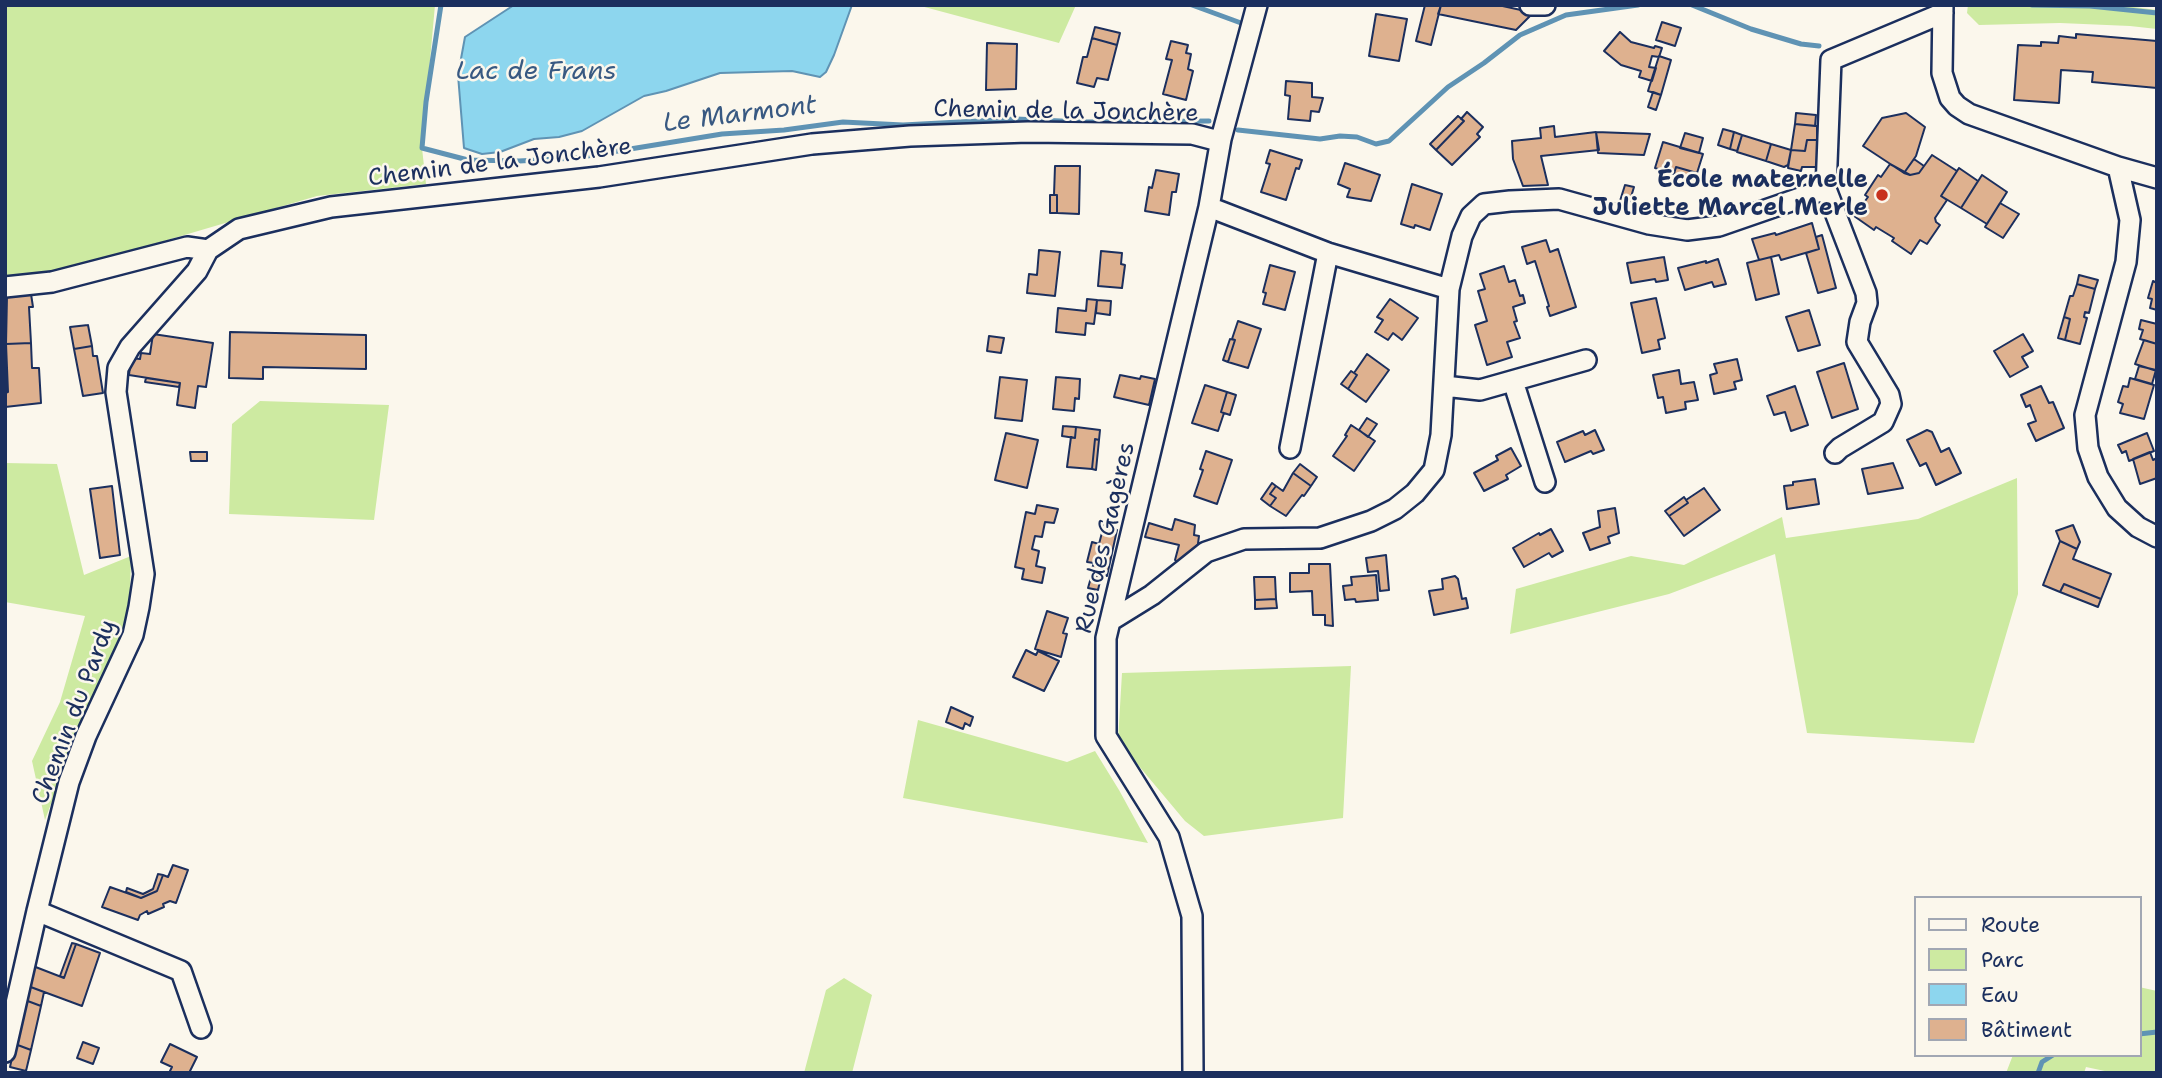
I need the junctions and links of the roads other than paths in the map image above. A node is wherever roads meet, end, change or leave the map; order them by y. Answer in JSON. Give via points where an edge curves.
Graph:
{"nodes":[{"id":1,"x":1257,"y":5,"type":"edge"},
{"id":2,"x":1530,"y":5,"type":"edge"},
{"id":3,"x":1545,"y":5,"type":"edge"},
{"id":4,"x":1943,"y":9,"type":"edge"},
{"id":5,"x":1221,"y":139,"type":"junction"},
{"id":6,"x":2118,"y":167,"type":"junction"},
{"id":7,"x":2157,"y":178,"type":"edge"},
{"id":8,"x":1826,"y":189,"type":"junction"},
{"id":9,"x":1209,"y":207,"type":"junction"},
{"id":10,"x":208,"y":250,"type":"junction"},
{"id":11,"x":1328,"y":253,"type":"junction"},
{"id":12,"x":5,"y":287,"type":"edge"},
{"id":13,"x":1449,"y":289,"type":"junction"},
{"id":14,"x":1586,"y":360,"type":"dead end"},
{"id":15,"x":1513,"y":381,"type":"junction"},
{"id":16,"x":1444,"y":386,"type":"junction"},
{"id":17,"x":1290,"y":448,"type":"dead end"},
{"id":18,"x":1835,"y":453,"type":"dead end"},
{"id":19,"x":1545,"y":482,"type":"dead end"},
{"id":20,"x":2157,"y":537,"type":"edge"},
{"id":21,"x":1110,"y":621,"type":"junction"},
{"id":22,"x":37,"y":911,"type":"junction"},
{"id":23,"x":201,"y":1028,"type":"dead end"},
{"id":24,"x":5,"y":1052,"type":"edge"},
{"id":25,"x":1194,"y":1073,"type":"edge"}],
"edges":[{"from":1,"to":5,"type":"street","name":"Rue des Gagères"},
{"from":2,"to":3,"type":"street"},
{"from":4,"to":6,"type":"street","via":[[1942,73],[1957,106]]},
{"from":4,"to":8,"type":"street","via":[[1831,60]]},
{"from":5,"to":9,"type":"street","name":"Rue des Gagères"},
{"from":5,"to":10,"type":"street","name":"Chemin de la Jonchère","via":[[1192,134],[1028,132],[813,144],[599,177],[331,207],[239,229]]},
{"from":6,"to":7,"type":"street"},
{"from":6,"to":20,"type":"street","via":[[2130,220],[2126,262],[2085,415],[2088,448],[2098,477],[2118,508]]},
{"from":8,"to":13,"type":"street","via":[[1719,226],[1687,230],[1559,199],[1484,204],[1471,216],[1462,236]]},
{"from":8,"to":18,"type":"street","via":[[1866,293],[1857,342],[1891,404],[1883,422]]},
{"from":9,"to":11,"type":"street"},
{"from":9,"to":21,"type":"street","name":"Rue des Gagères"},
{"from":10,"to":12,"type":"street","via":[[187,247],[52,282]]},
{"from":10,"to":22,"type":"street","name":"Chemin du Pardy","via":[[197,271],[130,347],[118,368],[116,392],[144,574],[133,635],[69,782]]},
{"from":11,"to":13,"type":"street"},
{"from":11,"to":17,"type":"street"},
{"from":13,"to":16,"type":"street"},
{"from":14,"to":15,"type":"street"},
{"from":15,"to":16,"type":"street","via":[[1480,390]]},
{"from":15,"to":19,"type":"street"},
{"from":16,"to":21,"type":"street","via":[[1434,470],[1395,509],[1320,538],[1244,539],[1206,552]]},
{"from":21,"to":25,"type":"street","name":"Rue des Gagères","via":[[1106,736],[1169,837],[1192,916]]},
{"from":22,"to":23,"type":"street","via":[[181,971]]},
{"from":22,"to":24,"type":"street","name":"Chemin du Pardy"}]}
